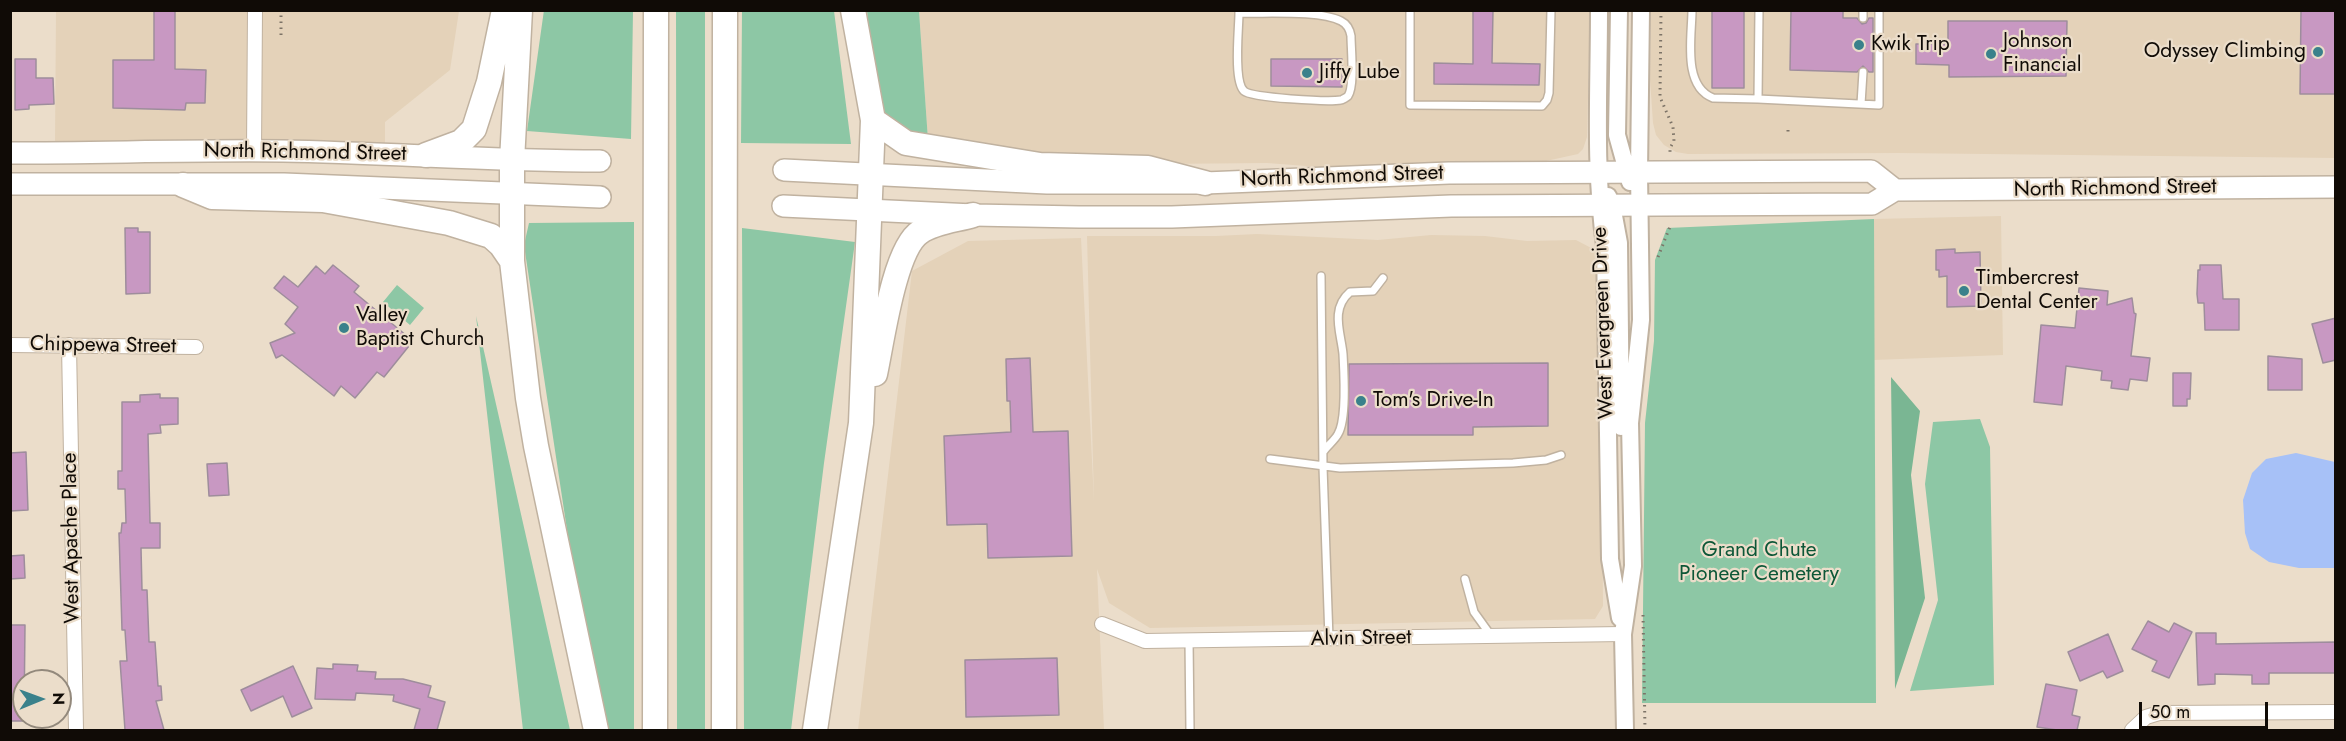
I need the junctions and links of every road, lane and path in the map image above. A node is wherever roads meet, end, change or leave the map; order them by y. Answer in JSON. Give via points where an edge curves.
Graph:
{"nodes":[{"id":1,"x":255,"y":10,"type":"edge"},
{"id":2,"x":282,"y":10,"type":"edge"},
{"id":3,"x":504,"y":10,"type":"edge"},
{"id":4,"x":520,"y":10,"type":"edge"},
{"id":5,"x":656,"y":10,"type":"edge"},
{"id":6,"x":725,"y":10,"type":"edge"},
{"id":7,"x":853,"y":10,"type":"edge"},
{"id":8,"x":1410,"y":10,"type":"edge"},
{"id":9,"x":1551,"y":10,"type":"edge"},
{"id":10,"x":1599,"y":10,"type":"edge"},
{"id":11,"x":1618,"y":10,"type":"edge"},
{"id":12,"x":1641,"y":10,"type":"edge"},
{"id":13,"x":1661,"y":10,"type":"edge"},
{"id":14,"x":1692,"y":10,"type":"edge"},
{"id":15,"x":1759,"y":10,"type":"edge"},
{"id":16,"x":1879,"y":10,"type":"edge"},
{"id":17,"x":1239,"y":12,"type":"edge"},
{"id":18,"x":281,"y":35,"type":"dead end"},
{"id":19,"x":1863,"y":72,"type":"dead end"},
{"id":20,"x":1758,"y":99,"type":"junction"},
{"id":21,"x":1861,"y":104,"type":"junction"},
{"id":22,"x":873,"y":120,"type":"junction"},
{"id":23,"x":1788,"y":130,"type":"dead end"},
{"id":24,"x":1788,"y":135,"type":"dead end"},
{"id":25,"x":1670,"y":148,"type":"dead end"},
{"id":26,"x":254,"y":151,"type":"junction"},
{"id":27,"x":10,"y":153,"type":"edge"},
{"id":28,"x":426,"y":154,"type":"junction"},
{"id":29,"x":512,"y":161,"type":"junction"},
{"id":30,"x":600,"y":161,"type":"dead end"},
{"id":31,"x":783,"y":170,"type":"dead end"},
{"id":32,"x":1598,"y":172,"type":"junction"},
{"id":33,"x":1632,"y":172,"type":"junction"},
{"id":34,"x":871,"y":174,"type":"junction"},
{"id":35,"x":1205,"y":183,"type":"junction"},
{"id":36,"x":10,"y":184,"type":"edge"},
{"id":37,"x":183,"y":185,"type":"junction"},
{"id":38,"x":2336,"y":188,"type":"edge"},
{"id":39,"x":1895,"y":190,"type":"junction"},
{"id":40,"x":512,"y":193,"type":"junction"},
{"id":41,"x":600,"y":197,"type":"dead end"},
{"id":42,"x":1606,"y":205,"type":"junction"},
{"id":43,"x":1640,"y":205,"type":"junction"},
{"id":44,"x":783,"y":206,"type":"dead end"},
{"id":45,"x":870,"y":210,"type":"junction"},
{"id":46,"x":973,"y":215,"type":"junction"},
{"id":47,"x":512,"y":261,"type":"junction"},
{"id":48,"x":1321,"y":276,"type":"dead end"},
{"id":49,"x":1383,"y":278,"type":"dead end"},
{"id":50,"x":10,"y":345,"type":"edge"},
{"id":51,"x":69,"y":345,"type":"junction"},
{"id":52,"x":196,"y":347,"type":"dead end"},
{"id":53,"x":861,"y":423,"type":"junction"},
{"id":54,"x":1323,"y":452,"type":"junction"},
{"id":55,"x":1561,"y":454,"type":"dead end"},
{"id":56,"x":1270,"y":459,"type":"dead end"},
{"id":57,"x":1323,"y":467,"type":"junction"},
{"id":58,"x":1631,"y":484,"type":"junction"},
{"id":59,"x":1464,"y":579,"type":"dead end"},
{"id":60,"x":1102,"y":624,"type":"dead end"},
{"id":61,"x":1623,"y":634,"type":"junction"},
{"id":62,"x":1491,"y":637,"type":"junction"},
{"id":63,"x":1329,"y":639,"type":"junction"},
{"id":64,"x":1189,"y":640,"type":"junction"},
{"id":65,"x":2336,"y":712,"type":"edge"},
{"id":66,"x":76,"y":730,"type":"edge"},
{"id":67,"x":596,"y":730,"type":"edge"},
{"id":68,"x":655,"y":730,"type":"edge"},
{"id":69,"x":724,"y":730,"type":"edge"},
{"id":70,"x":816,"y":730,"type":"edge"},
{"id":71,"x":1190,"y":730,"type":"edge"},
{"id":72,"x":1624,"y":730,"type":"edge"},
{"id":73,"x":2132,"y":730,"type":"edge"}],
"edges":[{"from":1,"to":26,"type":"street"},
{"from":2,"to":18,"type":"path"},
{"from":3,"to":28,"type":"highway","via":[[474,129],[460,142]]},
{"from":4,"to":29,"type":"highway"},
{"from":5,"to":68,"type":"highway"},
{"from":6,"to":69,"type":"highway"},
{"from":7,"to":22,"type":"highway"},
{"from":8,"to":9,"type":"lane","via":[[1410,105],[1542,106],[1549,93]]},
{"from":10,"to":32,"type":"street","name":"West Evergreen Drive"},
{"from":11,"to":33,"type":"street","via":[[1617,135]]},
{"from":12,"to":33,"type":"street","name":"West Evergreen Drive"},
{"from":13,"to":25,"type":"path","via":[[1660,97],[1673,127]]},
{"from":14,"to":20,"type":"lane","via":[[1691,68],[1697,83],[1709,97]]},
{"from":15,"to":20,"type":"lane"},
{"from":16,"to":21,"type":"lane","via":[[1879,105]]},
{"from":17,"to":17,"type":"lane","via":[[1238,71],[1244,91],[1300,99],[1342,100],[1348,96],[1351,36],[1343,21],[1322,15]]},
{"from":19,"to":21,"type":"lane"},
{"from":20,"to":21,"type":"lane"},
{"from":22,"to":34,"type":"highway"},
{"from":22,"to":35,"type":"highway","via":[[906,143],[1040,165],[1148,168]]},
{"from":23,"to":24,"type":"path"},
{"from":26,"to":27,"type":"main road","name":"North Richmond Street"},
{"from":26,"to":28,"type":"main road","name":"North Richmond Street"},
{"from":28,"to":29,"type":"main road","name":"North Richmond Street"},
{"from":29,"to":30,"type":"main road","name":"North Richmond Street"},
{"from":29,"to":40,"type":"highway"},
{"from":31,"to":34,"type":"main road","name":"North Richmond Street"},
{"from":32,"to":33,"type":"main road","name":"North Richmond Street"},
{"from":32,"to":35,"type":"main road","name":"North Richmond Street","via":[[1449,172]]},
{"from":32,"to":42,"type":"street","name":"West Evergreen Drive"},
{"from":33,"to":39,"type":"main road","name":"North Richmond Street","via":[[1871,171]]},
{"from":33,"to":43,"type":"street","name":"West Evergreen Drive"},
{"from":34,"to":35,"type":"main road","name":"North Richmond Street","via":[[1047,183]]},
{"from":34,"to":45,"type":"highway"},
{"from":36,"to":37,"type":"main road","name":"North Richmond Street"},
{"from":37,"to":40,"type":"main road","name":"North Richmond Street","via":[[284,184]]},
{"from":37,"to":47,"type":"highway","via":[[212,197],[323,200],[448,223],[491,236]]},
{"from":38,"to":39,"type":"main road","name":"North Richmond Street"},
{"from":39,"to":43,"type":"main road","name":"North Richmond Street","via":[[1872,204]]},
{"from":40,"to":41,"type":"main road","name":"North Richmond Street"},
{"from":40,"to":47,"type":"highway"},
{"from":42,"to":43,"type":"main road","name":"North Richmond Street"},
{"from":42,"to":46,"type":"main road","name":"North Richmond Street","via":[[1405,207],[1172,217]]},
{"from":42,"to":58,"type":"street","via":[[1619,243],[1622,454]]},
{"from":42,"to":61,"type":"street","name":"West Evergreen Drive","via":[[1610,559]]},
{"from":43,"to":58,"type":"street","name":"West Evergreen Drive","via":[[1641,320],[1630,423]]},
{"from":44,"to":45,"type":"main road","name":"North Richmond Street"},
{"from":45,"to":46,"type":"main road","name":"North Richmond Street"},
{"from":45,"to":53,"type":"highway"},
{"from":46,"to":53,"type":"highway","via":[[922,230],[907,245],[897,271]]},
{"from":47,"to":67,"type":"highway","via":[[536,446]]},
{"from":48,"to":54,"type":"lane"},
{"from":49,"to":54,"type":"lane","via":[[1373,291],[1350,292],[1340,303],[1343,420],[1338,434]]},
{"from":50,"to":51,"type":"street","name":"Chippewa Street"},
{"from":51,"to":52,"type":"street","name":"Chippewa Street"},
{"from":51,"to":66,"type":"street","name":"West Apache Place"},
{"from":53,"to":70,"type":"highway"},
{"from":54,"to":57,"type":"lane"},
{"from":55,"to":57,"type":"lane","via":[[1546,460],[1513,463]]},
{"from":56,"to":57,"type":"lane"},
{"from":57,"to":63,"type":"lane"},
{"from":58,"to":61,"type":"street","name":"West Evergreen Drive","via":[[1633,566]]},
{"from":59,"to":62,"type":"lane","via":[[1474,612]]},
{"from":60,"to":64,"type":"street","name":"Alvin Street","via":[[1144,641]]},
{"from":61,"to":62,"type":"street","name":"Alvin Street"},
{"from":61,"to":72,"type":"street","name":"West Evergreen Drive"},
{"from":62,"to":63,"type":"street","name":"Alvin Street"},
{"from":63,"to":64,"type":"street","name":"Alvin Street"},
{"from":64,"to":71,"type":"lane"},
{"from":65,"to":73,"type":"street","via":[[2159,713],[2146,717]]}]}
